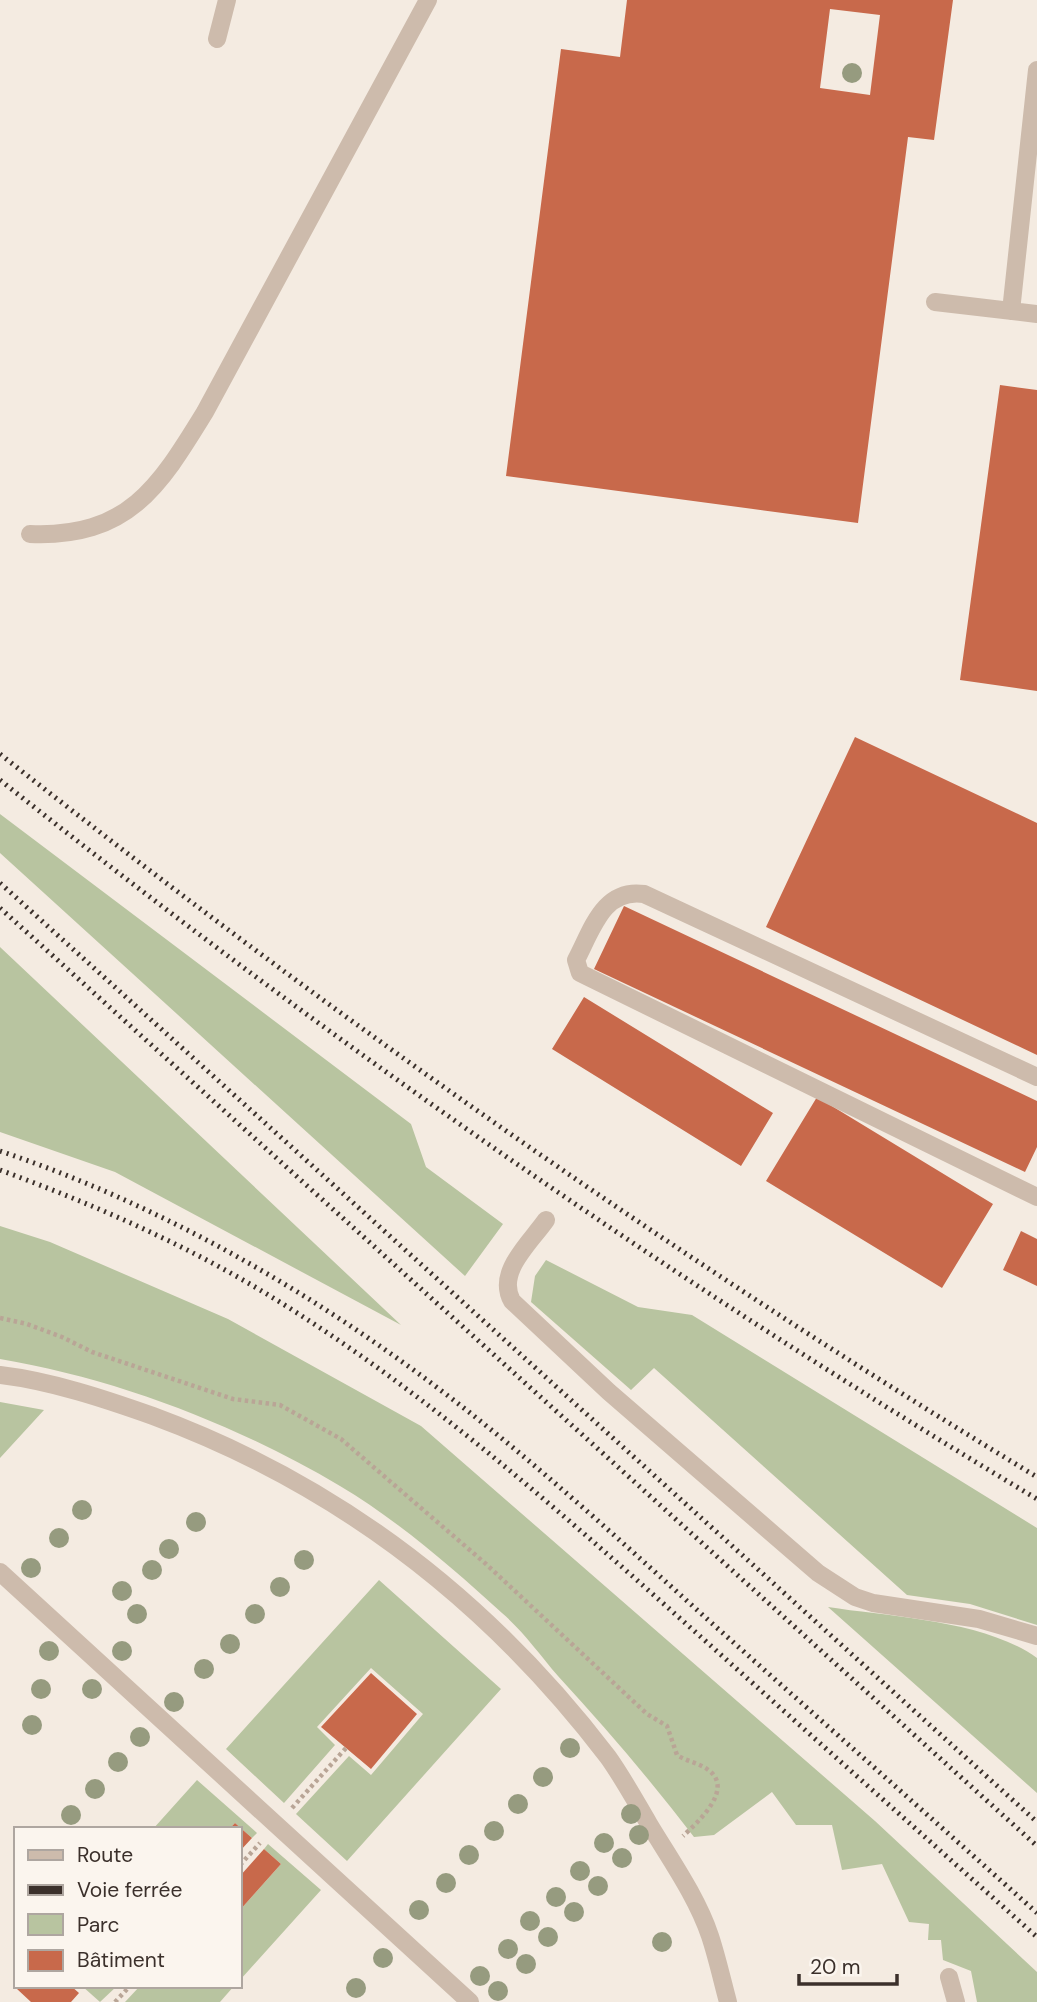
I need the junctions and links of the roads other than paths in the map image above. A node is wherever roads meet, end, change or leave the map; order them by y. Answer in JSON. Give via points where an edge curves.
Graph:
{"nodes":[{"id":1,"x":228,"y":0,"type":"edge"},
{"id":2,"x":428,"y":0,"type":"edge"},
{"id":3,"x":217,"y":39,"type":"dead end"},
{"id":4,"x":1037,"y":70,"type":"edge"},
{"id":5,"x":934,"y":302,"type":"dead end"},
{"id":6,"x":1011,"y":312,"type":"junction"},
{"id":7,"x":1037,"y":314,"type":"edge"},
{"id":8,"x":30,"y":534,"type":"dead end"},
{"id":9,"x":1037,"y":1077,"type":"edge"},
{"id":10,"x":1037,"y":1197,"type":"edge"},
{"id":11,"x":546,"y":1220,"type":"dead end"},
{"id":12,"x":0,"y":1375,"type":"edge"},
{"id":13,"x":0,"y":1572,"type":"edge"},
{"id":14,"x":1037,"y":1636,"type":"edge"},
{"id":15,"x":948,"y":1977,"type":"dead end"},
{"id":16,"x":470,"y":2002,"type":"edge"},
{"id":17,"x":728,"y":2002,"type":"edge"},
{"id":18,"x":956,"y":2002,"type":"edge"}],
"edges":[{"from":1,"to":3,"type":"street"},
{"from":2,"to":8,"type":"street","via":[[168,472],[128,510],[105,523],[57,535]]},
{"from":4,"to":6,"type":"street"},
{"from":5,"to":6,"type":"street"},
{"from":6,"to":7,"type":"street"},
{"from":9,"to":10,"type":"street","via":[[644,894],[631,892],[607,903],[576,960],[580,973]]},
{"from":11,"to":14,"type":"street","via":[[510,1270],[506,1283],[512,1301],[609,1392],[818,1573],[873,1603],[979,1619]]},
{"from":12,"to":17,"type":"street","via":[[113,1402],[195,1432],[300,1482],[368,1525],[462,1598],[559,1698],[609,1759],[676,1867],[709,1934]]},
{"from":13,"to":16,"type":"street"},
{"from":15,"to":18,"type":"street"}]}
